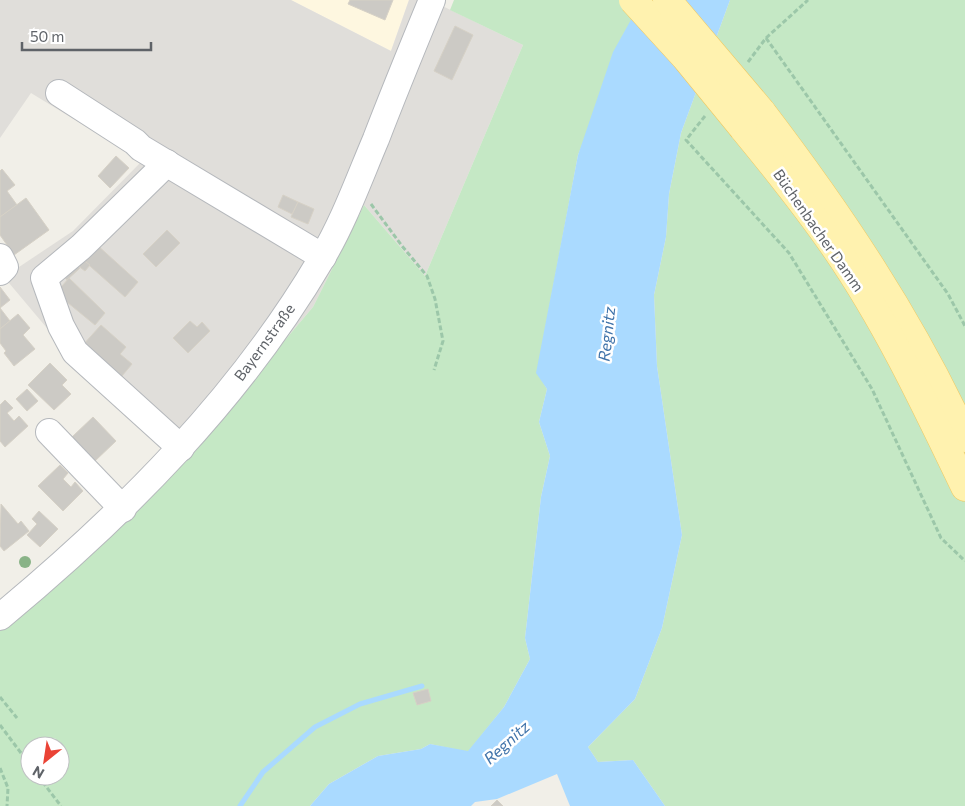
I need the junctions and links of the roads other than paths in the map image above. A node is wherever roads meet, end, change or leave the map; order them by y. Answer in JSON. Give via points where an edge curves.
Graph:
{"nodes":[{"id":1,"x":432,"y":0,"type":"edge"},
{"id":2,"x":633,"y":0,"type":"edge"},
{"id":3,"x":667,"y":0,"type":"edge"},
{"id":4,"x":59,"y":93,"type":"dead end"},
{"id":5,"x":752,"y":119,"type":"junction"},
{"id":6,"x":167,"y":163,"type":"junction"},
{"id":7,"x":323,"y":256,"type":"junction"},
{"id":8,"x":0,"y":257,"type":"edge"},
{"id":9,"x":0,"y":272,"type":"edge"},
{"id":10,"x":49,"y":432,"type":"dead end"},
{"id":11,"x":965,"y":438,"type":"edge"},
{"id":12,"x":181,"y":448,"type":"junction"},
{"id":13,"x":965,"y":487,"type":"edge"},
{"id":14,"x":123,"y":508,"type":"junction"},
{"id":15,"x":0,"y":617,"type":"edge"}],
"edges":[{"from":1,"to":7,"type":"street","name":"Bayernstraße","via":[[357,185]]},
{"from":2,"to":5,"type":"main road","name":"Büchenbacher Damm","bridge":true,"via":[[685,57]]},
{"from":3,"to":5,"type":"main road","name":"Büchenbacher Damm","bridge":true},
{"from":4,"to":6,"type":"street"},
{"from":5,"to":11,"type":"main road","name":"Büchenbacher Damm","via":[[848,229],[946,396]]},
{"from":5,"to":13,"type":"main road","name":"Büchenbacher Damm","via":[[793,190],[836,250],[885,329]]},
{"from":6,"to":7,"type":"street"},
{"from":6,"to":12,"type":"street","via":[[81,247],[44,278],[61,326],[75,352]]},
{"from":7,"to":12,"type":"street","name":"Bayernstraße","via":[[250,364]]},
{"from":8,"to":9,"type":"street","via":[[5,268]]},
{"from":10,"to":14,"type":"street"},
{"from":12,"to":14,"type":"street","name":"Bayernstraße"},
{"from":14,"to":15,"type":"street","name":"Bayernstraße"}]}
